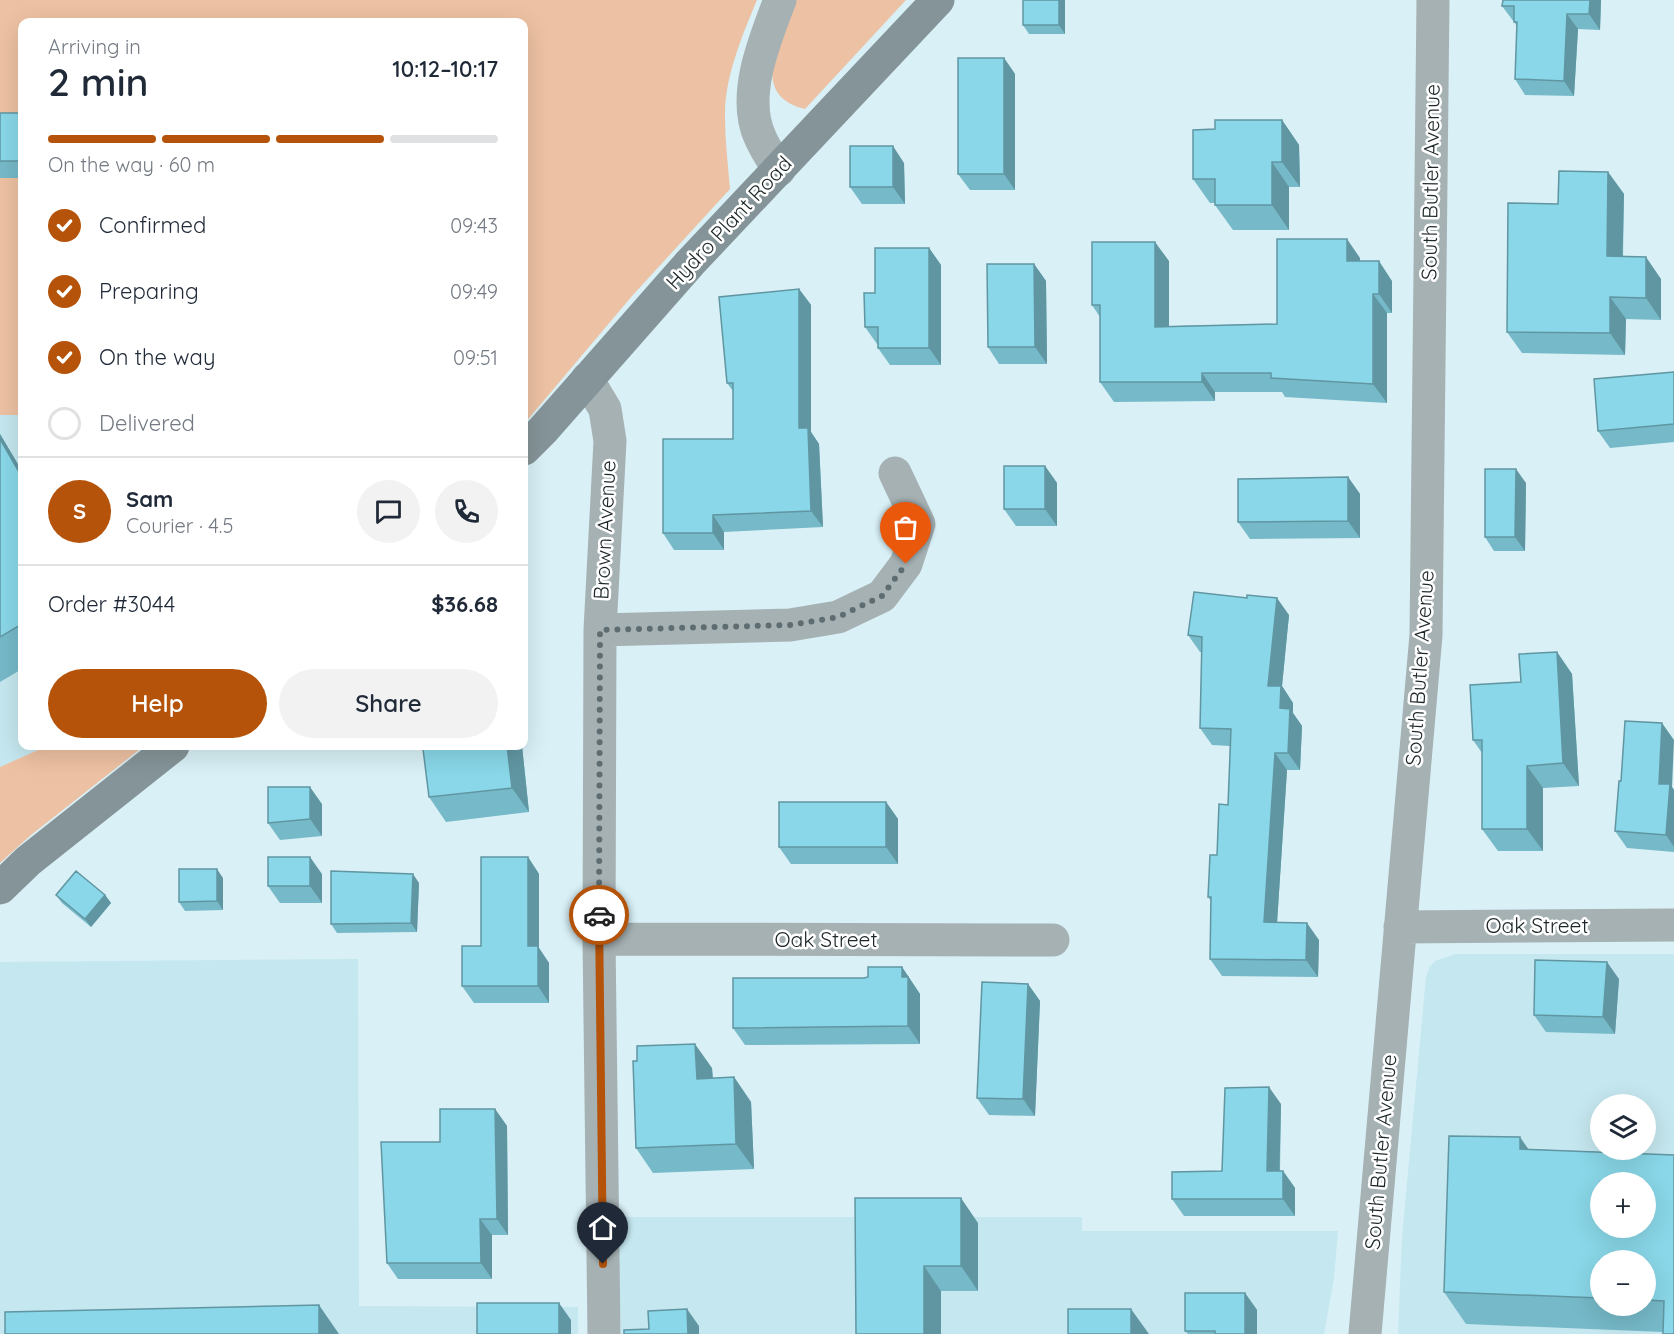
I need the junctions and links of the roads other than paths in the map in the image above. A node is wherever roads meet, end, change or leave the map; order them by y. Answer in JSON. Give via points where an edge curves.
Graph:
{"nodes":[{"id":1,"x":780,"y":0,"type":"edge"},
{"id":2,"x":938,"y":0,"type":"edge"},
{"id":3,"x":1432,"y":0,"type":"edge"},
{"id":4,"x":779,"y":170,"type":"junction"},
{"id":5,"x":587,"y":380,"type":"junction"},
{"id":6,"x":528,"y":445,"type":"edge"},
{"id":7,"x":895,"y":473,"type":"dead end"},
{"id":8,"x":600,"y":630,"type":"junction"},
{"id":9,"x":168,"y":750,"type":"edge"},
{"id":10,"x":0,"y":888,"type":"edge"},
{"id":11,"x":1674,"y":925,"type":"edge"},
{"id":12,"x":1400,"y":927,"type":"junction"},
{"id":13,"x":599,"y":939,"type":"junction"},
{"id":14,"x":1053,"y":940,"type":"dead end"},
{"id":15,"x":604,"y":1334,"type":"edge"},
{"id":16,"x":1365,"y":1334,"type":"edge"}],
"edges":[{"from":1,"to":4,"type":"street","via":[[754,84],[759,136]]},
{"from":2,"to":4,"type":"street","name":"Hydro Plant Road"},
{"from":3,"to":12,"type":"street","name":"South Butler Avenue","via":[[1426,635]]},
{"from":4,"to":5,"type":"street","name":"Hydro Plant Road"},
{"from":5,"to":6,"type":"street","name":"Hydro Plant Road"},
{"from":5,"to":8,"type":"street","name":"Brown Avenue","via":[[605,409],[610,441]]},
{"from":7,"to":8,"type":"street","via":[[919,524],[906,564],[882,596],[838,617],[790,625]]},
{"from":8,"to":13,"type":"street","name":"Brown Avenue"},
{"from":9,"to":10,"type":"street","via":[[28,861]]},
{"from":11,"to":12,"type":"street","name":"Oak Street"},
{"from":12,"to":16,"type":"street","name":"South Butler Avenue"},
{"from":13,"to":14,"type":"street","name":"Oak Street"},
{"from":13,"to":15,"type":"street","name":"Brown Avenue"}]}
